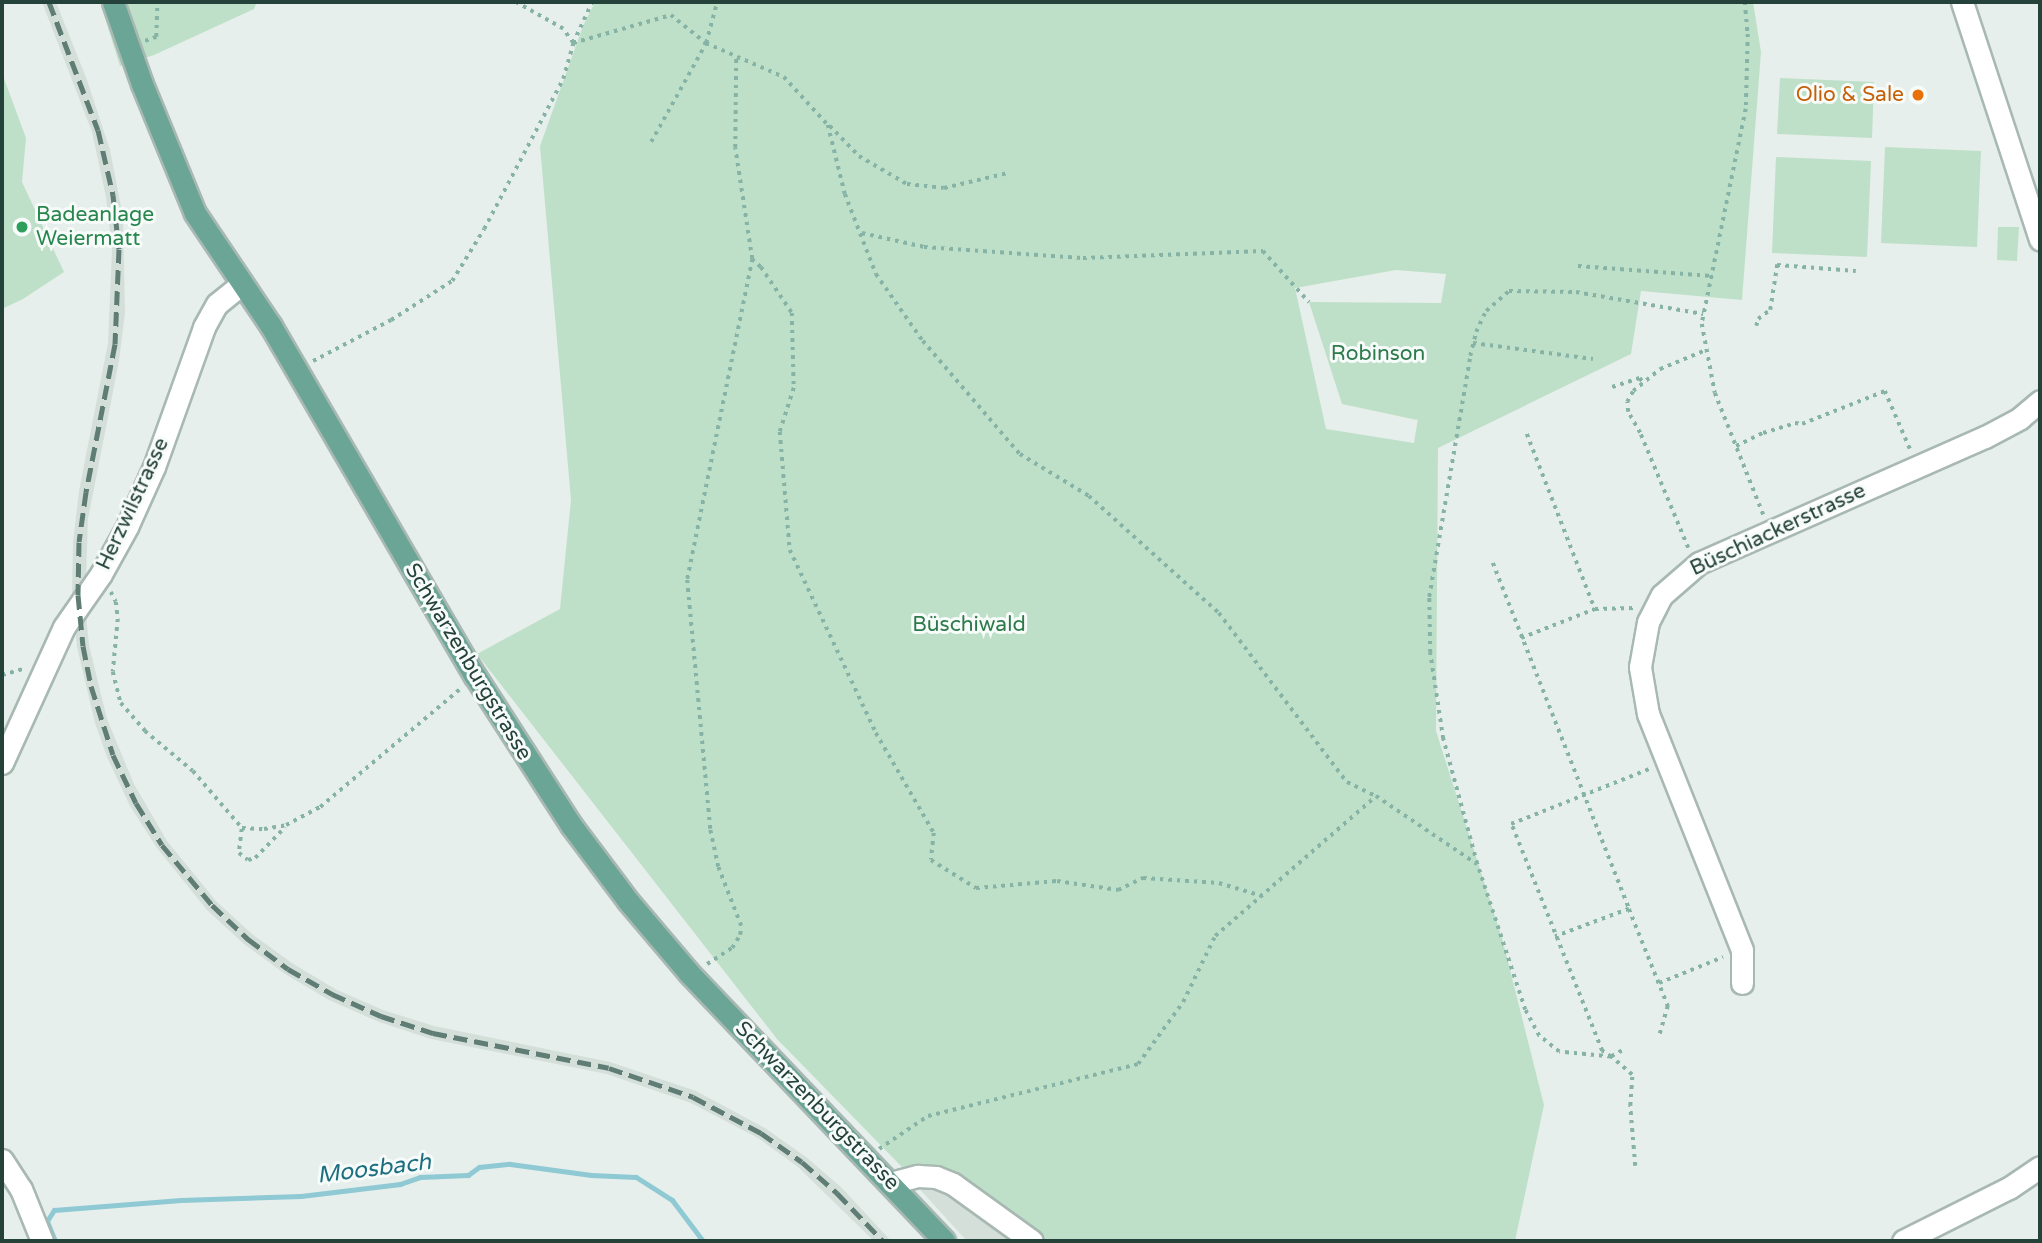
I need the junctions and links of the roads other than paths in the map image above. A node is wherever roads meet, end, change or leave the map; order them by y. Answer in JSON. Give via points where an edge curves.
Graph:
{"nodes":[{"id":1,"x":113,"y":2,"type":"edge"},
{"id":2,"x":1962,"y":2,"type":"edge"},
{"id":3,"x":2040,"y":239,"type":"edge"},
{"id":4,"x":242,"y":284,"type":"junction"},
{"id":5,"x":2040,"y":401,"type":"edge"},
{"id":6,"x":2,"y":763,"type":"edge"},
{"id":7,"x":1742,"y":983,"type":"dead end"},
{"id":8,"x":2,"y":1160,"type":"edge"},
{"id":9,"x":2040,"y":1167,"type":"edge"},
{"id":10,"x":891,"y":1183,"type":"junction"},
{"id":11,"x":41,"y":1241,"type":"edge"},
{"id":12,"x":944,"y":1241,"type":"edge"},
{"id":13,"x":1032,"y":1241,"type":"edge"},
{"id":14,"x":1903,"y":1241,"type":"edge"}],
"edges":[{"from":1,"to":4,"type":"main road","name":"Schwarzenburgstrasse","via":[[187,196]]},
{"from":2,"to":3,"type":"street"},
{"from":4,"to":6,"type":"street","name":"Herzwilstrasse","via":[[217,304],[204,327],[154,467],[101,575],[59,637]]},
{"from":4,"to":10,"type":"main road","name":"Schwarzenburgstrasse","via":[[475,676],[571,825],[689,972]]},
{"from":5,"to":7,"type":"street","name":"Büschiackerstrasse","via":[[1985,437],[1699,563],[1662,595],[1648,622],[1640,667],[1648,713],[1742,950]]},
{"from":8,"to":11,"type":"street","via":[[21,1189]]},
{"from":9,"to":14,"type":"street"},
{"from":10,"to":12,"type":"main road","name":"Schwarzenburgstrasse"},
{"from":10,"to":13,"type":"street","via":[[936,1177],[953,1184]]}]}
